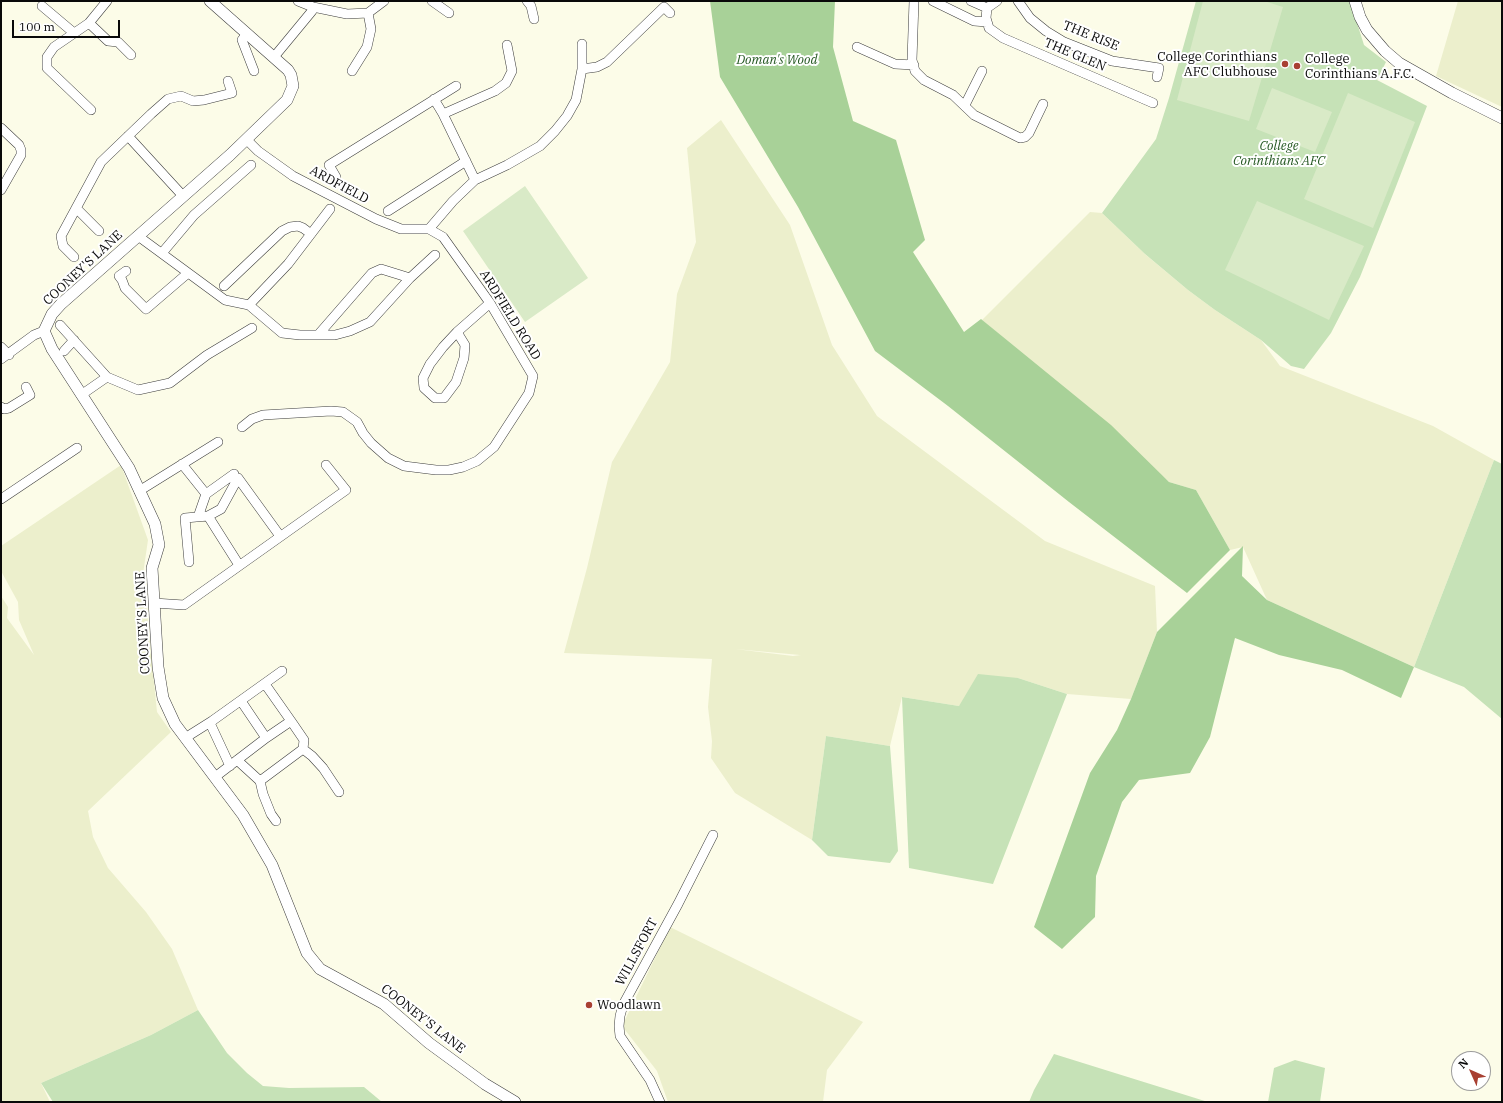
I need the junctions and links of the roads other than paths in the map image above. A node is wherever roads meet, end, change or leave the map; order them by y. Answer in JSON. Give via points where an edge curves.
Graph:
{"nodes":[{"id":1,"x":107,"y":1,"type":"edge"},
{"id":2,"x":210,"y":1,"type":"edge"},
{"id":3,"x":298,"y":1,"type":"edge"},
{"id":4,"x":384,"y":1,"type":"edge"},
{"id":5,"x":432,"y":1,"type":"edge"},
{"id":6,"x":527,"y":1,"type":"edge"},
{"id":7,"x":914,"y":1,"type":"edge"},
{"id":8,"x":933,"y":1,"type":"edge"},
{"id":9,"x":971,"y":1,"type":"edge"},
{"id":10,"x":997,"y":1,"type":"edge"},
{"id":11,"x":1018,"y":1,"type":"edge"},
{"id":12,"x":1355,"y":1,"type":"edge"},
{"id":13,"x":42,"y":6,"type":"dead end"},
{"id":14,"x":313,"y":7,"type":"junction"},
{"id":15,"x":987,"y":8,"type":"junction"},
{"id":16,"x":449,"y":13,"type":"dead end"},
{"id":17,"x":670,"y":13,"type":"dead end"},
{"id":18,"x":368,"y":14,"type":"junction"},
{"id":19,"x":534,"y":19,"type":"dead end"},
{"id":20,"x":89,"y":23,"type":"junction"},
{"id":21,"x":988,"y":25,"type":"junction"},
{"id":22,"x":74,"y":33,"type":"junction"},
{"id":23,"x":247,"y":34,"type":"junction"},
{"id":24,"x":582,"y":44,"type":"dead end"},
{"id":25,"x":506,"y":45,"type":"dead end"},
{"id":26,"x":857,"y":47,"type":"dead end"},
{"id":27,"x":131,"y":55,"type":"dead end"},
{"id":28,"x":274,"y":57,"type":"junction"},
{"id":29,"x":914,"y":65,"type":"junction"},
{"id":30,"x":582,"y":69,"type":"junction"},
{"id":31,"x":254,"y":71,"type":"dead end"},
{"id":32,"x":352,"y":71,"type":"dead end"},
{"id":33,"x":982,"y":71,"type":"dead end"},
{"id":34,"x":1157,"y":77,"type":"dead end"},
{"id":35,"x":228,"y":81,"type":"dead end"},
{"id":36,"x":456,"y":86,"type":"dead end"},
{"id":37,"x":434,"y":99,"type":"junction"},
{"id":38,"x":1153,"y":102,"type":"dead end"},
{"id":39,"x":1043,"y":104,"type":"dead end"},
{"id":40,"x":965,"y":105,"type":"junction"},
{"id":41,"x":90,"y":110,"type":"dead end"},
{"id":42,"x":443,"y":114,"type":"junction"},
{"id":43,"x":1502,"y":118,"type":"edge"},
{"id":44,"x":1,"y":128,"type":"edge"},
{"id":45,"x":128,"y":136,"type":"junction"},
{"id":46,"x":247,"y":140,"type":"junction"},
{"id":47,"x":466,"y":161,"type":"junction"},
{"id":48,"x":251,"y":165,"type":"dead end"},
{"id":49,"x":336,"y":177,"type":"dead end"},
{"id":50,"x":475,"y":180,"type":"junction"},
{"id":51,"x":1,"y":190,"type":"edge"},
{"id":52,"x":183,"y":196,"type":"junction"},
{"id":53,"x":76,"y":208,"type":"junction"},
{"id":54,"x":330,"y":208,"type":"dead end"},
{"id":55,"x":388,"y":211,"type":"dead end"},
{"id":56,"x":429,"y":228,"type":"junction"},
{"id":57,"x":99,"y":231,"type":"dead end"},
{"id":58,"x":311,"y":234,"type":"junction"},
{"id":59,"x":138,"y":236,"type":"junction"},
{"id":60,"x":162,"y":253,"type":"junction"},
{"id":61,"x":435,"y":255,"type":"dead end"},
{"id":62,"x":74,"y":257,"type":"dead end"},
{"id":63,"x":126,"y":271,"type":"dead end"},
{"id":64,"x":188,"y":273,"type":"junction"},
{"id":65,"x":410,"y":278,"type":"junction"},
{"id":66,"x":224,"y":286,"type":"dead end"},
{"id":67,"x":490,"y":303,"type":"junction"},
{"id":68,"x":249,"y":305,"type":"junction"},
{"id":69,"x":60,"y":325,"type":"dead end"},
{"id":70,"x":252,"y":328,"type":"dead end"},
{"id":71,"x":44,"y":331,"type":"junction"},
{"id":72,"x":457,"y":332,"type":"junction"},
{"id":73,"x":318,"y":335,"type":"junction"},
{"id":74,"x":74,"y":340,"type":"junction"},
{"id":75,"x":1,"y":347,"type":"edge"},
{"id":76,"x":64,"y":351,"type":"dead end"},
{"id":77,"x":5,"y":357,"type":"edge"},
{"id":78,"x":107,"y":377,"type":"junction"},
{"id":79,"x":26,"y":387,"type":"dead end"},
{"id":80,"x":81,"y":395,"type":"junction"},
{"id":81,"x":1,"y":407,"type":"edge"},
{"id":82,"x":242,"y":427,"type":"dead end"},
{"id":83,"x":218,"y":442,"type":"dead end"},
{"id":84,"x":76,"y":448,"type":"dead end"},
{"id":85,"x":182,"y":464,"type":"junction"},
{"id":86,"x":326,"y":465,"type":"dead end"},
{"id":87,"x":234,"y":474,"type":"dead end"},
{"id":88,"x":139,"y":491,"type":"junction"},
{"id":89,"x":206,"y":494,"type":"junction"},
{"id":90,"x":1,"y":499,"type":"edge"},
{"id":91,"x":208,"y":516,"type":"junction"},
{"id":92,"x":198,"y":517,"type":"junction"},
{"id":93,"x":280,"y":536,"type":"junction"},
{"id":94,"x":189,"y":562,"type":"dead end"},
{"id":95,"x":239,"y":565,"type":"junction"},
{"id":96,"x":154,"y":603,"type":"junction"},
{"id":97,"x":282,"y":671,"type":"dead end"},
{"id":98,"x":266,"y":684,"type":"junction"},
{"id":99,"x":241,"y":701,"type":"junction"},
{"id":100,"x":291,"y":721,"type":"junction"},
{"id":101,"x":210,"y":722,"type":"junction"},
{"id":102,"x":185,"y":738,"type":"junction"},
{"id":103,"x":266,"y":738,"type":"junction"},
{"id":104,"x":303,"y":749,"type":"junction"},
{"id":105,"x":234,"y":763,"type":"junction"},
{"id":106,"x":215,"y":777,"type":"junction"},
{"id":107,"x":260,"y":781,"type":"junction"},
{"id":108,"x":340,"y":792,"type":"dead end"},
{"id":109,"x":276,"y":821,"type":"dead end"},
{"id":110,"x":713,"y":835,"type":"dead end"},
{"id":111,"x":516,"y":1102,"type":"edge"},
{"id":112,"x":660,"y":1102,"type":"edge"}],
"edges":[{"from":1,"to":20,"type":"street"},
{"from":2,"to":23,"type":"street","name":"COONEY'S LANE"},
{"from":3,"to":14,"type":"street"},
{"from":4,"to":18,"type":"street"},
{"from":5,"to":16,"type":"street"},
{"from":6,"to":19,"type":"street"},
{"from":7,"to":29,"type":"street"},
{"from":8,"to":21,"type":"street"},
{"from":9,"to":15,"type":"street"},
{"from":10,"to":15,"type":"street"},
{"from":11,"to":34,"type":"street","name":"THE RISE","via":[[1030,18],[1064,42],[1112,61],[1159,68]]},
{"from":12,"to":43,"type":"street","via":[[1367,30],[1399,63]]},
{"from":13,"to":22,"type":"street"},
{"from":14,"to":18,"type":"street","via":[[347,14]]},
{"from":14,"to":28,"type":"street"},
{"from":15,"to":21,"type":"street"},
{"from":17,"to":30,"type":"street","via":[[664,7],[607,62],[597,67]]},
{"from":18,"to":32,"type":"street","via":[[371,29],[367,47]]},
{"from":20,"to":22,"type":"street"},
{"from":20,"to":27,"type":"street","via":[[108,41],[118,42]]},
{"from":21,"to":38,"type":"street","name":"THE GLEN","via":[[1002,38]]},
{"from":22,"to":41,"type":"street","via":[[54,47],[47,57],[47,68]]},
{"from":23,"to":28,"type":"street","name":"COONEY'S LANE"},
{"from":23,"to":31,"type":"street","via":[[242,40]]},
{"from":24,"to":30,"type":"street"},
{"from":25,"to":42,"type":"street","via":[[512,71],[506,83],[495,91]]},
{"from":26,"to":29,"type":"street","via":[[895,64]]},
{"from":28,"to":46,"type":"street","name":"COONEY'S LANE","via":[[288,70],[293,86],[287,100]]},
{"from":29,"to":40,"type":"street","via":[[915,71],[924,80],[953,95]]},
{"from":30,"to":50,"type":"street","via":[[576,100],[555,131],[531,152]]},
{"from":33,"to":40,"type":"street"},
{"from":35,"to":45,"type":"street","via":[[232,93],[204,100],[193,101],[181,96],[168,99]]},
{"from":36,"to":37,"type":"street"},
{"from":37,"to":42,"type":"street"},
{"from":37,"to":49,"type":"street","via":[[329,165]]},
{"from":39,"to":40,"type":"street","via":[[1029,133],[1020,138],[974,115]]},
{"from":42,"to":47,"type":"street"},
{"from":44,"to":51,"type":"street","via":[[21,150],[21,155]]},
{"from":45,"to":52,"type":"street"},
{"from":45,"to":53,"type":"street","via":[[102,162]]},
{"from":46,"to":52,"type":"street","name":"COONEY'S LANE"},
{"from":46,"to":56,"type":"street","name":"ARDFIELD","via":[[293,176],[376,219],[401,229]]},
{"from":47,"to":50,"type":"street"},
{"from":47,"to":55,"type":"street"},
{"from":48,"to":60,"type":"street","via":[[194,215]]},
{"from":50,"to":56,"type":"street"},
{"from":52,"to":59,"type":"street","name":"COONEY'S LANE"},
{"from":53,"to":57,"type":"street"},
{"from":53,"to":62,"type":"street","via":[[61,236],[63,246]]},
{"from":54,"to":58,"type":"street"},
{"from":56,"to":67,"type":"street","name":"ARDFIELD ROAD","via":[[443,237]]},
{"from":58,"to":66,"type":"street","via":[[298,226],[282,230]]},
{"from":58,"to":68,"type":"street","via":[[288,264]]},
{"from":59,"to":60,"type":"street"},
{"from":59,"to":71,"type":"street","name":"COONEY'S LANE","via":[[61,304],[52,314]]},
{"from":60,"to":64,"type":"street"},
{"from":61,"to":65,"type":"street"},
{"from":63,"to":64,"type":"street","via":[[119,276],[125,288],[146,309]]},
{"from":64,"to":68,"type":"street","via":[[225,300]]},
{"from":65,"to":73,"type":"street","via":[[370,322],[335,335]]},
{"from":65,"to":73,"type":"street","via":[[382,269],[372,273]]},
{"from":67,"to":72,"type":"street"},
{"from":67,"to":82,"type":"street","name":"ARDFIELD ROAD","via":[[533,376],[528,393],[497,443],[477,461],[449,470],[424,470],[404,466],[379,451],[350,416],[337,411],[263,415]]},
{"from":68,"to":73,"type":"street","via":[[282,333]]},
{"from":69,"to":74,"type":"street"},
{"from":70,"to":78,"type":"street","via":[[207,355],[170,383],[138,390]]},
{"from":71,"to":77,"type":"street","via":[[34,335]]},
{"from":71,"to":80,"type":"street","name":"COONEY'S LANE","via":[[52,349]]},
{"from":72,"to":72,"type":"street","via":[[430,364],[423,378],[424,388],[435,398],[444,398],[456,382],[464,358],[465,345]]},
{"from":74,"to":76,"type":"street"},
{"from":74,"to":78,"type":"street"},
{"from":75,"to":77,"type":"street"},
{"from":78,"to":80,"type":"street"},
{"from":79,"to":81,"type":"street","via":[[30,394],[10,408]]},
{"from":80,"to":88,"type":"street","name":"COONEY'S LANE","via":[[129,468]]},
{"from":83,"to":85,"type":"street"},
{"from":84,"to":90,"type":"street"},
{"from":85,"to":88,"type":"street"},
{"from":85,"to":89,"type":"street"},
{"from":86,"to":93,"type":"street","via":[[346,490]]},
{"from":87,"to":89,"type":"street"},
{"from":88,"to":96,"type":"street","name":"COONEY'S LANE","via":[[155,524],[159,545],[152,568]]},
{"from":89,"to":92,"type":"street"},
{"from":91,"to":92,"type":"street"},
{"from":91,"to":93,"type":"street","via":[[221,509],[238,478]]},
{"from":91,"to":95,"type":"street"},
{"from":92,"to":94,"type":"street","via":[[186,518]]},
{"from":93,"to":95,"type":"street"},
{"from":95,"to":96,"type":"street","via":[[184,605]]},
{"from":96,"to":102,"type":"street","name":"COONEY'S LANE","via":[[158,667],[163,698],[175,724]]},
{"from":97,"to":98,"type":"street"},
{"from":98,"to":99,"type":"street"},
{"from":98,"to":100,"type":"street"},
{"from":99,"to":101,"type":"street"},
{"from":99,"to":103,"type":"street"},
{"from":100,"to":103,"type":"street"},
{"from":100,"to":104,"type":"street","via":[[304,740]]},
{"from":101,"to":102,"type":"street"},
{"from":101,"to":105,"type":"street"},
{"from":102,"to":106,"type":"street","name":"COONEY'S LANE"},
{"from":103,"to":105,"type":"street"},
{"from":104,"to":107,"type":"street"},
{"from":104,"to":108,"type":"street","via":[[323,768]]},
{"from":105,"to":106,"type":"street"},
{"from":105,"to":107,"type":"street"},
{"from":106,"to":111,"type":"street","name":"COONEY'S LANE","via":[[243,815],[272,866],[302,940],[320,969],[384,1004],[429,1043],[485,1084]]},
{"from":107,"to":109,"type":"street","via":[[263,794]]},
{"from":110,"to":112,"type":"street","name":"WILLSFORT","via":[[620,1016],[620,1036],[650,1080]]}]}
